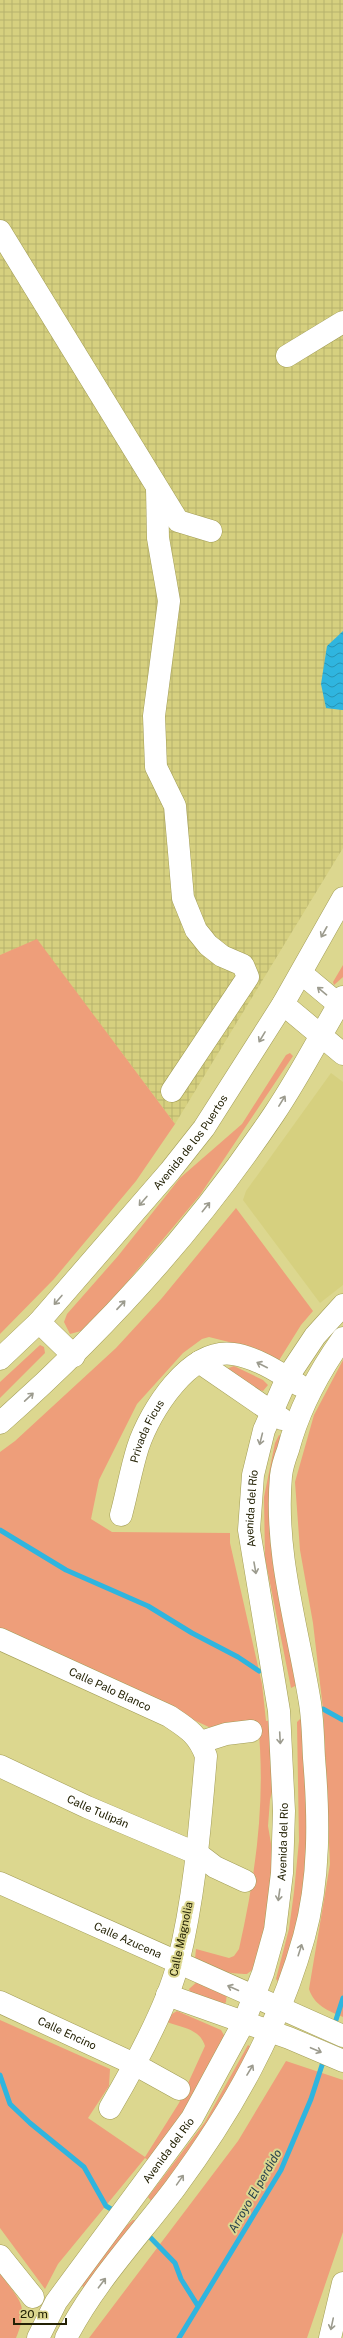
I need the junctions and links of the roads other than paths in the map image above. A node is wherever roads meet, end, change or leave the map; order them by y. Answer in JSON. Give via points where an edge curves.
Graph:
{"nodes":[{"id":1,"x":0,"y":231,"type":"edge"},
{"id":2,"x":343,"y":322,"type":"edge"},
{"id":3,"x":287,"y":356,"type":"dead end"},
{"id":4,"x":157,"y":488,"type":"junction"},
{"id":5,"x":211,"y":531,"type":"dead end"},
{"id":6,"x":343,"y":898,"type":"edge"},
{"id":7,"x":301,"y":973,"type":"junction"},
{"id":8,"x":342,"y":1003,"type":"edge"},
{"id":9,"x":283,"y":1004,"type":"junction"},
{"id":10,"x":322,"y":1036,"type":"junction"},
{"id":11,"x":343,"y":1054,"type":"edge"},
{"id":12,"x":172,"y":1091,"type":"dead end"},
{"id":13,"x":343,"y":1305,"type":"edge"},
{"id":14,"x":39,"y":1322,"type":"junction"},
{"id":15,"x":315,"y":1336,"type":"junction"},
{"id":16,"x":338,"y":1345,"type":"edge"},
{"id":17,"x":74,"y":1356,"type":"junction"},
{"id":18,"x":0,"y":1359,"type":"edge"},
{"id":19,"x":199,"y":1362,"type":"junction"},
{"id":20,"x":287,"y":1378,"type":"junction"},
{"id":21,"x":309,"y":1391,"type":"junction"},
{"id":22,"x":271,"y":1411,"type":"junction"},
{"id":23,"x":0,"y":1423,"type":"edge"},
{"id":24,"x":294,"y":1427,"type":"junction"},
{"id":25,"x":121,"y":1515,"type":"dead end"},
{"id":26,"x":0,"y":1639,"type":"edge"},
{"id":27,"x":310,"y":1705,"type":"junction"},
{"id":28,"x":279,"y":1711,"type":"junction"},
{"id":29,"x":251,"y":1731,"type":"dead end"},
{"id":30,"x":203,"y":1749,"type":"junction"},
{"id":31,"x":0,"y":1766,"type":"edge"},
{"id":32,"x":198,"y":1854,"type":"junction"},
{"id":33,"x":244,"y":1881,"type":"dead end"},
{"id":34,"x":0,"y":1884,"type":"edge"},
{"id":35,"x":178,"y":1964,"type":"junction"},
{"id":36,"x":167,"y":1995,"type":"junction"},
{"id":37,"x":255,"y":1998,"type":"junction"},
{"id":38,"x":0,"y":2002,"type":"edge"},
{"id":39,"x":281,"y":2010,"type":"junction"},
{"id":40,"x":244,"y":2022,"type":"junction"},
{"id":41,"x":280,"y":2035,"type":"junction"},
{"id":42,"x":343,"y":2036,"type":"edge"},
{"id":43,"x":343,"y":2061,"type":"edge"},
{"id":44,"x":134,"y":2064,"type":"junction"},
{"id":45,"x":179,"y":2089,"type":"dead end"},
{"id":46,"x":110,"y":2108,"type":"dead end"},
{"id":47,"x":130,"y":2203,"type":"junction"},
{"id":48,"x":152,"y":2217,"type":"junction"},
{"id":49,"x":0,"y":2256,"type":"edge"},
{"id":50,"x":343,"y":2283,"type":"edge"},
{"id":51,"x":33,"y":2297,"type":"dead end"},
{"id":52,"x":56,"y":2302,"type":"junction"},
{"id":53,"x":78,"y":2314,"type":"junction"},
{"id":54,"x":38,"y":2338,"type":"edge"},
{"id":55,"x":66,"y":2338,"type":"edge"},
{"id":56,"x":330,"y":2338,"type":"edge"}],
"edges":[{"from":1,"to":4,"type":"street"},
{"from":2,"to":3,"type":"street"},
{"from":4,"to":5,"type":"street","via":[[178,521]]},
{"from":4,"to":12,"type":"street","via":[[158,538],[169,601],[154,716],[156,767],[175,806],[183,898],[196,930],[208,945],[222,956],[243,965],[248,977]]},
{"from":6,"to":7,"type":"street","name":"Avenida de los Puertos","one_way":true},
{"from":8,"to":7,"type":"street","one_way":true},
{"from":7,"to":9,"type":"street","name":"Avenida de los Puertos"},
{"from":8,"to":10,"type":"street"},
{"from":9,"to":10,"type":"street"},
{"from":9,"to":14,"type":"street","name":"Avenida de los Puertos","one_way":true,"via":[[204,1128]]},
{"from":10,"to":11,"type":"street"},
{"from":17,"to":10,"type":"street","one_way":true,"via":[[154,1270],[217,1194],[274,1114]]},
{"from":13,"to":15,"type":"street","name":"Avenida del Río"},
{"from":14,"to":17,"type":"street"},
{"from":14,"to":18,"type":"street","name":"Avenida de los Puertos"},
{"from":15,"to":16,"type":"street"},
{"from":15,"to":20,"type":"street","name":"Avenida del Río"},
{"from":16,"to":21,"type":"street"},
{"from":23,"to":17,"type":"street","one_way":true},
{"from":20,"to":19,"type":"street","name":"Privada Ficus","one_way":true,"via":[[248,1358],[233,1354],[216,1354]]},
{"from":19,"to":22,"type":"street"},
{"from":19,"to":25,"type":"street","name":"Privada Ficus","via":[[177,1380],[138,1446]]},
{"from":20,"to":21,"type":"street","name":"Privada Ficus"},
{"from":20,"to":22,"type":"street","name":"Avenida del Río"},
{"from":21,"to":24,"type":"street"},
{"from":22,"to":24,"type":"street"},
{"from":22,"to":28,"type":"street","name":"Avenida del Río","one_way":true,"via":[[252,1475],[249,1530]]},
{"from":24,"to":27,"type":"street","via":[[281,1473],[280,1506],[291,1606]]},
{"from":26,"to":30,"type":"street","name":"Calle Palo Blanco","via":[[169,1716],[189,1729]]},
{"from":27,"to":28,"type":"street"},
{"from":39,"to":27,"type":"street","one_way":true,"via":[[305,1934],[316,1863],[318,1814]]},
{"from":28,"to":37,"type":"street","name":"Avenida del Río","one_way":true,"via":[[284,1811],[282,1873],[275,1930]]},
{"from":29,"to":30,"type":"street","via":[[226,1734]]},
{"from":30,"to":32,"type":"street","name":"Calle Magnolia"},
{"from":31,"to":32,"type":"street","name":"Calle Tulipán","via":[[87,1807]]},
{"from":32,"to":33,"type":"street","name":"Calle Tulipán","via":[[215,1867]]},
{"from":32,"to":35,"type":"street","name":"Calle Magnolia"},
{"from":34,"to":35,"type":"street","name":"Calle Azucena"},
{"from":35,"to":36,"type":"street","name":"Calle Magnolia"},
{"from":37,"to":35,"type":"street","name":"Calle Azucena","one_way":true},
{"from":36,"to":40,"type":"street"},
{"from":36,"to":44,"type":"street","name":"Calle Magnolia"},
{"from":37,"to":39,"type":"street","name":"Calle Azucena"},
{"from":37,"to":40,"type":"street","name":"Avenida del Río"},
{"from":38,"to":44,"type":"street","name":"Calle Encino"},
{"from":39,"to":41,"type":"street"},
{"from":39,"to":42,"type":"street","name":"Calle Azucena"},
{"from":40,"to":41,"type":"street"},
{"from":40,"to":47,"type":"street","name":"Avenida del Río","via":[[192,2118]]},
{"from":41,"to":43,"type":"street","one_way":true},
{"from":48,"to":41,"type":"street","one_way":true,"via":[[212,2136]]},
{"from":44,"to":45,"type":"street","name":"Calle Encino"},
{"from":44,"to":46,"type":"street","name":"Calle Magnolia"},
{"from":47,"to":48,"type":"street"},
{"from":47,"to":52,"type":"street","name":"Avenida del Río"},
{"from":53,"to":48,"type":"street","one_way":true},
{"from":49,"to":51,"type":"street"},
{"from":50,"to":56,"type":"street","one_way":true},
{"from":52,"to":53,"type":"street"},
{"from":52,"to":54,"type":"street","name":"Avenida del Río"},
{"from":53,"to":55,"type":"street"}]}
